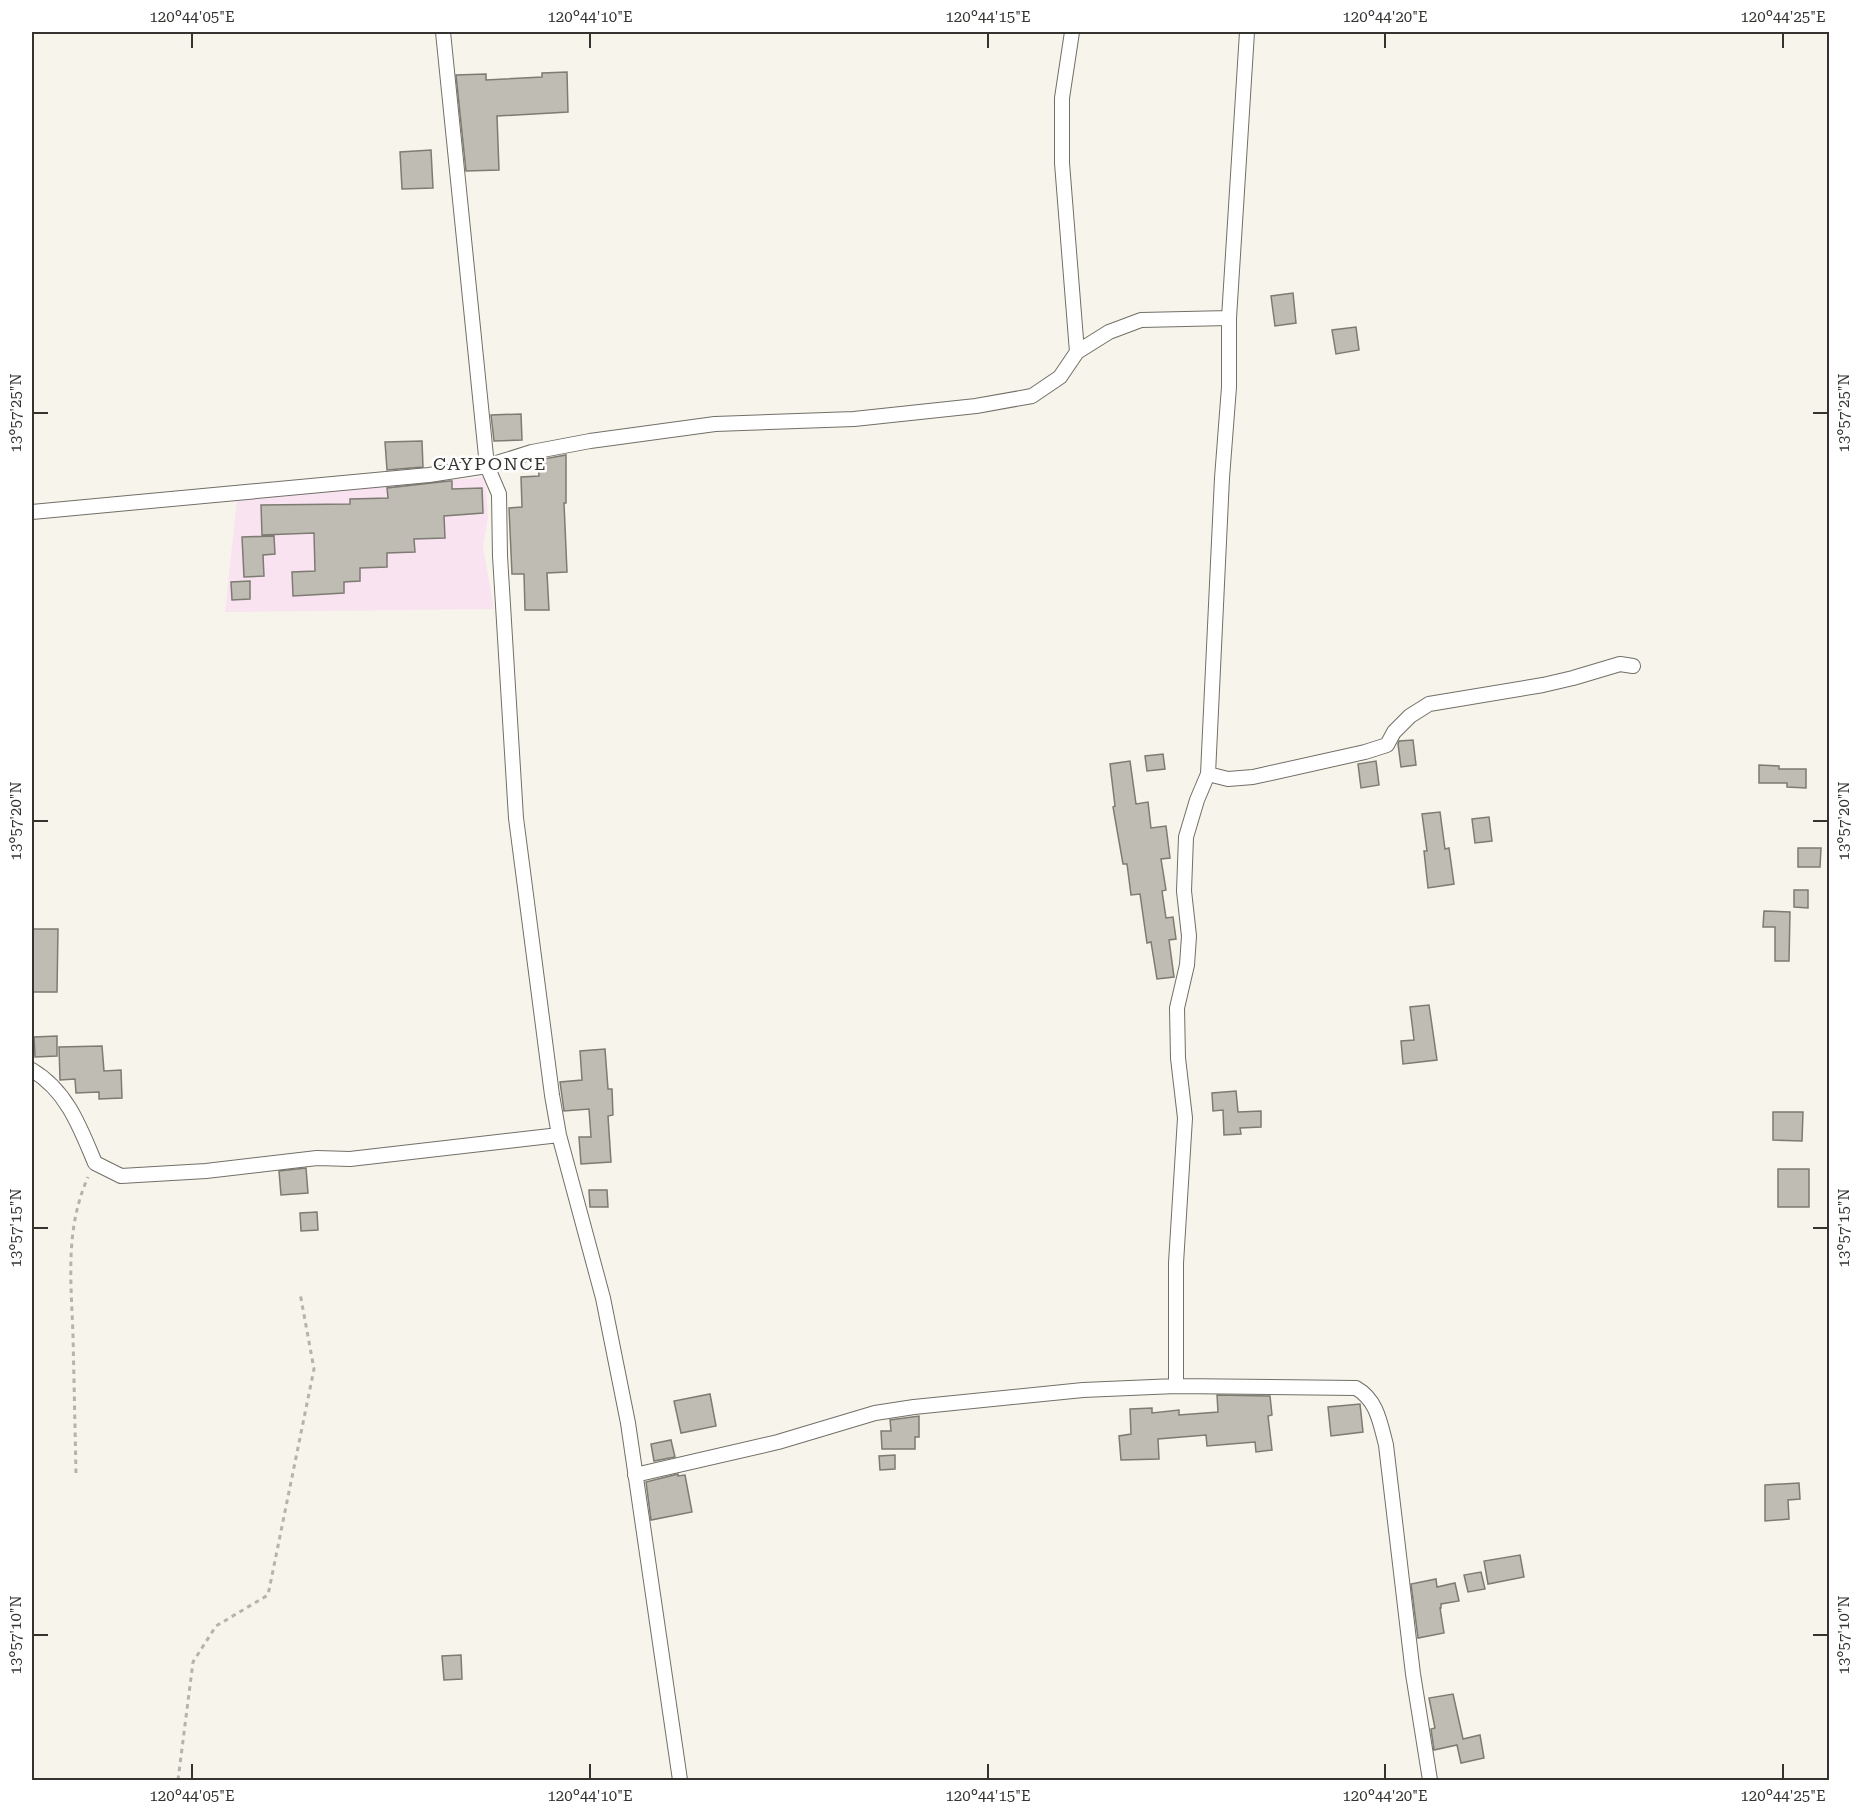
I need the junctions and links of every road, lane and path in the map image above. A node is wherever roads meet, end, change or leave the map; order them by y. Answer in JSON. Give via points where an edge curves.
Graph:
{"nodes":[{"id":1,"x":442,"y":32,"type":"edge"},
{"id":2,"x":1072,"y":32,"type":"edge"},
{"id":3,"x":1247,"y":32,"type":"edge"},
{"id":4,"x":1229,"y":318,"type":"junction"},
{"id":5,"x":1077,"y":352,"type":"junction"},
{"id":6,"x":487,"y":466,"type":"junction"},
{"id":7,"x":32,"y":512,"type":"edge"},
{"id":8,"x":1633,"y":666,"type":"dead end"},
{"id":9,"x":1208,"y":774,"type":"junction"},
{"id":10,"x":32,"y":1070,"type":"edge"},
{"id":11,"x":559,"y":1135,"type":"junction"},
{"id":12,"x":95,"y":1163,"type":"junction"},
{"id":13,"x":300,"y":1293,"type":"dead end"},
{"id":14,"x":1176,"y":1386,"type":"junction"},
{"id":15,"x":76,"y":1473,"type":"dead end"},
{"id":16,"x":634,"y":1475,"type":"junction"},
{"id":17,"x":178,"y":1780,"type":"edge"},
{"id":18,"x":680,"y":1780,"type":"edge"},
{"id":19,"x":1431,"y":1780,"type":"edge"}],
"edges":[{"from":1,"to":6,"type":"street"},
{"from":2,"to":5,"type":"street","via":[[1062,98],[1062,163]]},
{"from":3,"to":4,"type":"street"},
{"from":4,"to":5,"type":"street","via":[[1142,320],[1108,332]]},
{"from":4,"to":9,"type":"street","via":[[1229,387]]},
{"from":5,"to":6,"type":"street","via":[[1060,377],[1032,396],[854,419],[715,424],[590,441]]},
{"from":6,"to":7,"type":"street","via":[[429,475]]},
{"from":6,"to":11,"type":"street","via":[[499,494],[516,818]]},
{"from":8,"to":9,"type":"street","via":[[1620,664],[1543,685],[1429,704],[1394,732],[1388,745],[1365,752],[1253,777],[1228,779]]},
{"from":9,"to":14,"type":"street","via":[[1186,837],[1184,891],[1189,936],[1177,1008],[1185,1118],[1176,1263]]},
{"from":10,"to":12,"type":"street","via":[[46,1078],[74,1113]]},
{"from":11,"to":12,"type":"street","via":[[206,1171],[121,1176]]},
{"from":11,"to":16,"type":"street","via":[[603,1298],[628,1423]]},
{"from":12,"to":15,"type":"path","via":[[79,1197],[71,1262]]},
{"from":13,"to":17,"type":"path","via":[[314,1369],[268,1595],[216,1626],[193,1662]]},
{"from":14,"to":16,"type":"street","via":[[1083,1390],[875,1413],[778,1442]]},
{"from":14,"to":19,"type":"street","via":[[1356,1388],[1367,1394],[1379,1415],[1386,1445],[1413,1674]]},
{"from":16,"to":18,"type":"street"}]}
